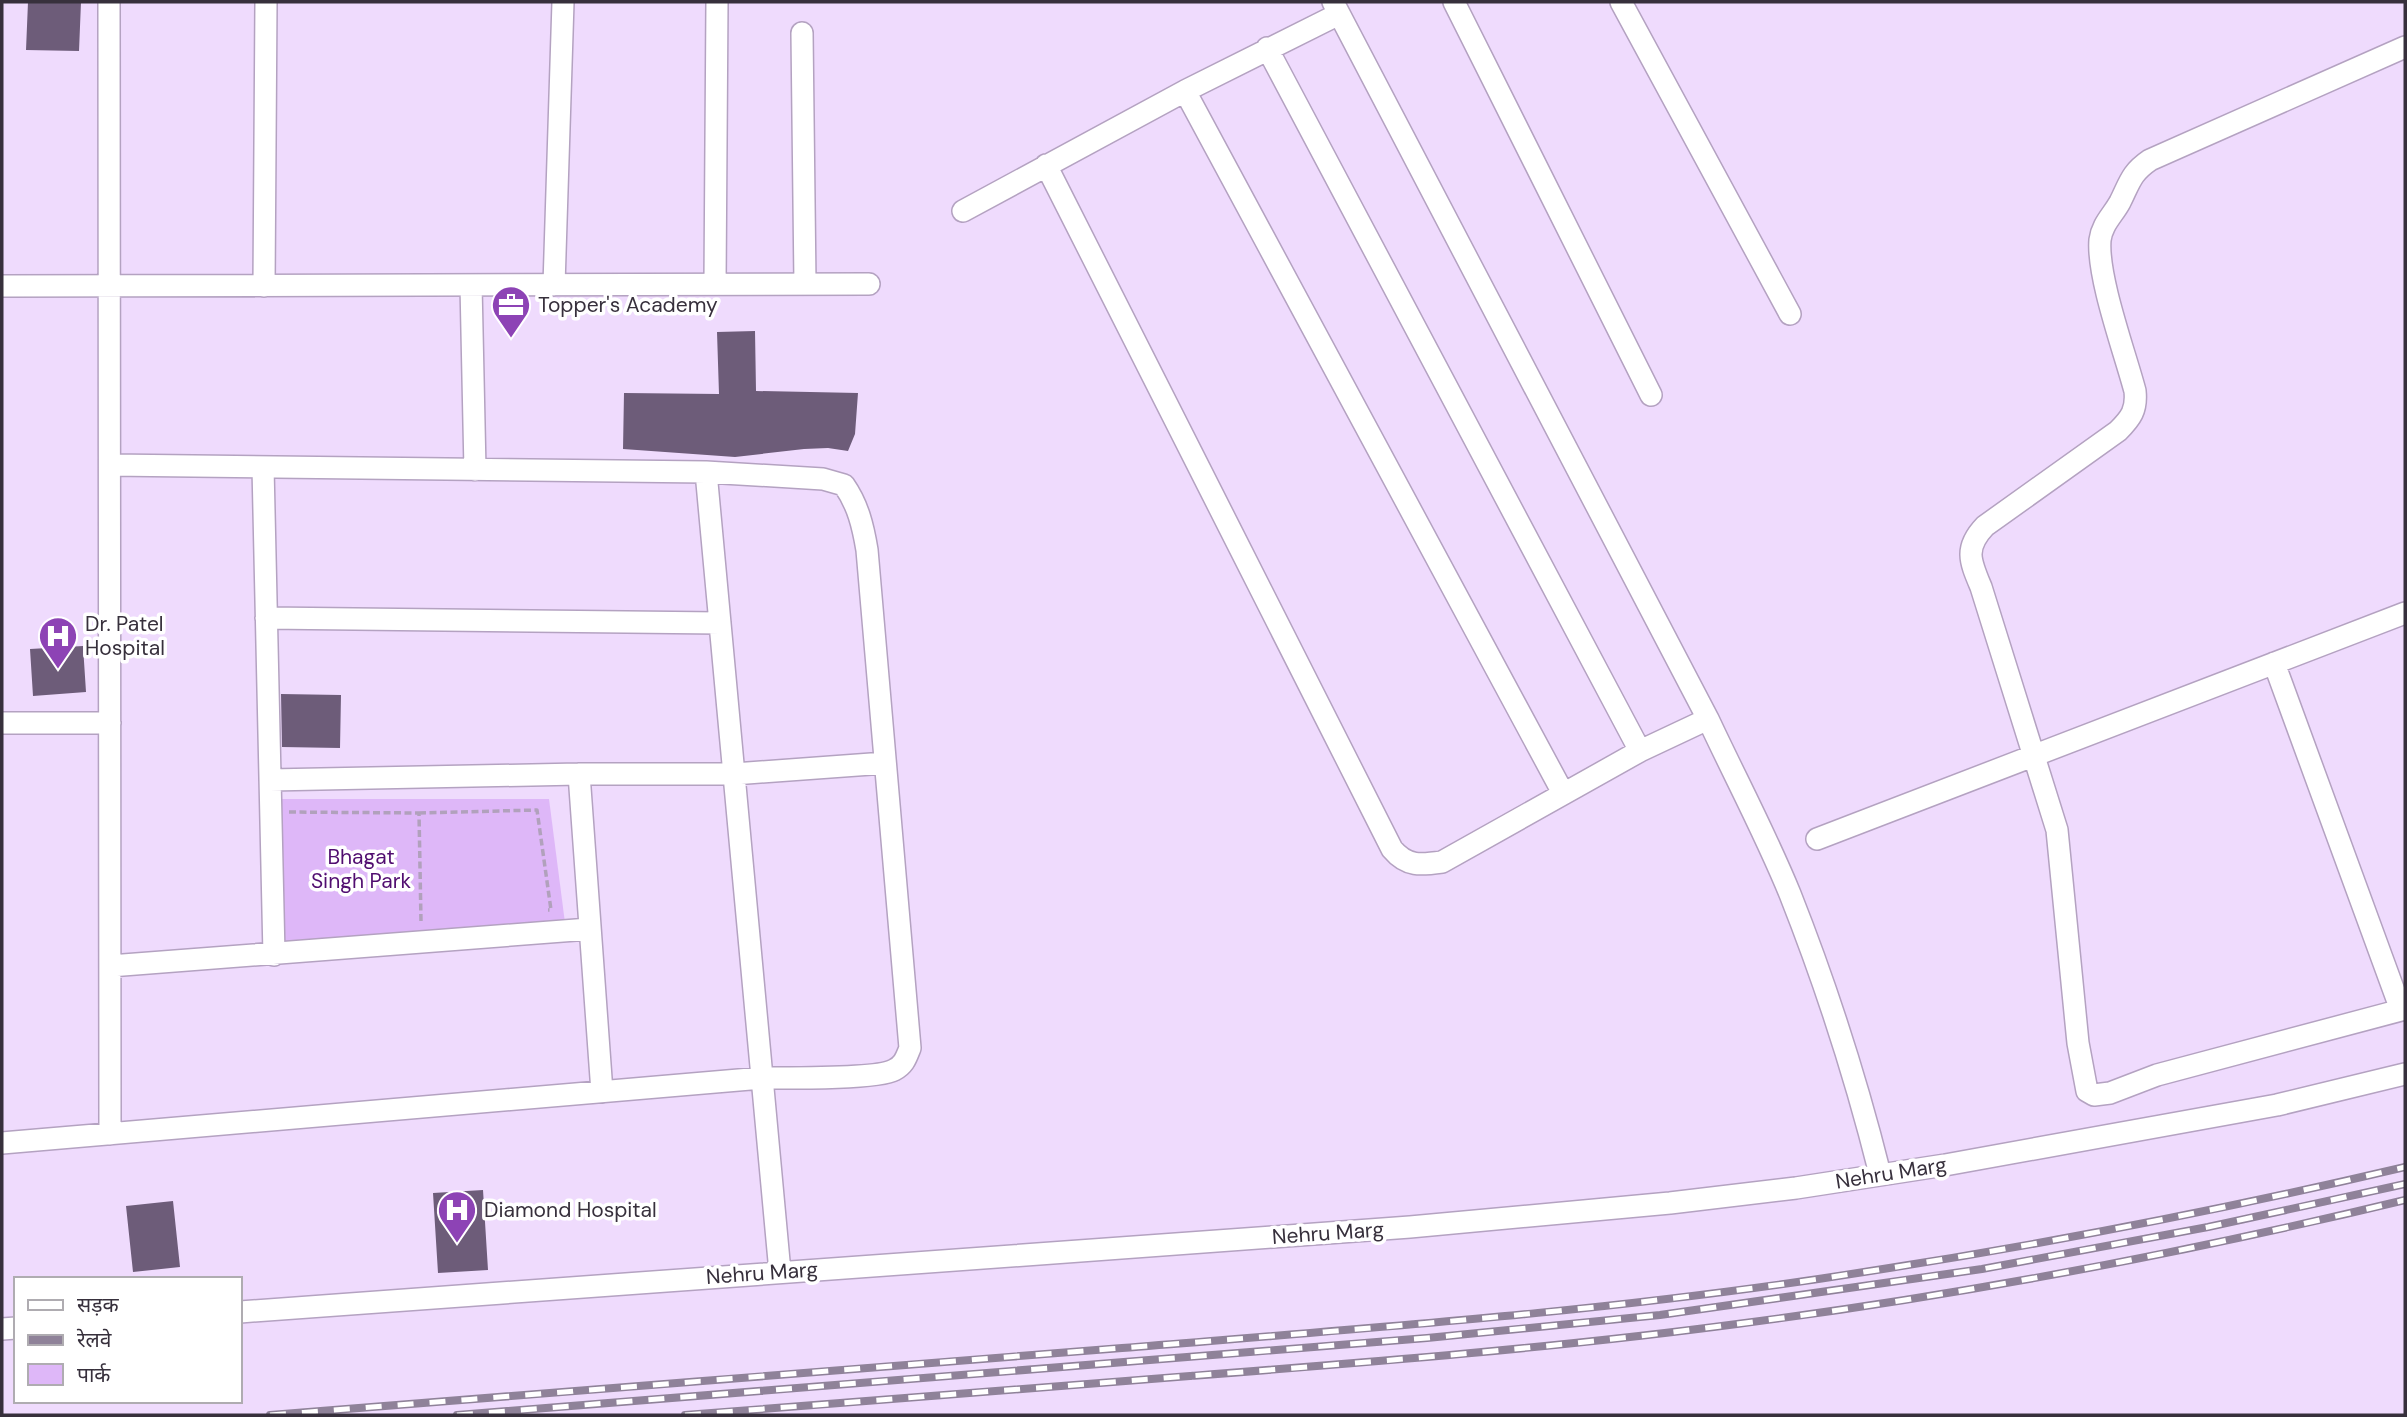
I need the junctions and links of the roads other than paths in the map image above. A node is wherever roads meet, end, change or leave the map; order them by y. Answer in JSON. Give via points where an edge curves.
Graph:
{"nodes":[{"id":1,"x":109,"y":2,"type":"edge"},
{"id":2,"x":267,"y":2,"type":"edge"},
{"id":3,"x":563,"y":2,"type":"edge"},
{"id":4,"x":717,"y":2,"type":"edge"},
{"id":5,"x":1454,"y":2,"type":"edge"},
{"id":6,"x":1621,"y":2,"type":"edge"},
{"id":7,"x":1336,"y":8,"type":"edge"},
{"id":8,"x":802,"y":33,"type":"dead end"},
{"id":9,"x":2405,"y":47,"type":"edge"},
{"id":10,"x":1267,"y":48,"type":"junction"},
{"id":11,"x":1185,"y":91,"type":"junction"},
{"id":12,"x":1046,"y":165,"type":"junction"},
{"id":13,"x":963,"y":211,"type":"dead end"},
{"id":14,"x":715,"y":284,"type":"junction"},
{"id":15,"x":805,"y":284,"type":"junction"},
{"id":16,"x":869,"y":284,"type":"dead end"},
{"id":17,"x":471,"y":285,"type":"junction"},
{"id":18,"x":554,"y":285,"type":"junction"},
{"id":19,"x":2,"y":286,"type":"edge"},
{"id":20,"x":110,"y":286,"type":"junction"},
{"id":21,"x":264,"y":286,"type":"junction"},
{"id":22,"x":1790,"y":314,"type":"dead end"},
{"id":23,"x":1651,"y":396,"type":"dead end"},
{"id":24,"x":110,"y":466,"type":"junction"},
{"id":25,"x":263,"y":467,"type":"junction"},
{"id":26,"x":475,"y":470,"type":"junction"},
{"id":27,"x":706,"y":472,"type":"junction"},
{"id":28,"x":2405,"y":612,"type":"edge"},
{"id":29,"x":266,"y":618,"type":"junction"},
{"id":30,"x":720,"y":623,"type":"junction"},
{"id":31,"x":2274,"y":663,"type":"junction"},
{"id":32,"x":1708,"y":719,"type":"junction"},
{"id":33,"x":2,"y":723,"type":"edge"},
{"id":34,"x":110,"y":723,"type":"junction"},
{"id":35,"x":1640,"y":751,"type":"junction"},
{"id":36,"x":2034,"y":755,"type":"junction"},
{"id":37,"x":885,"y":763,"type":"junction"},
{"id":38,"x":579,"y":774,"type":"junction"},
{"id":39,"x":734,"y":774,"type":"junction"},
{"id":40,"x":270,"y":780,"type":"junction"},
{"id":41,"x":1563,"y":793,"type":"junction"},
{"id":42,"x":1817,"y":839,"type":"dead end"},
{"id":43,"x":589,"y":929,"type":"junction"},
{"id":44,"x":274,"y":955,"type":"junction"},
{"id":45,"x":110,"y":966,"type":"junction"},
{"id":46,"x":2403,"y":1009,"type":"edge"},
{"id":47,"x":2405,"y":1074,"type":"edge"},
{"id":48,"x":762,"y":1078,"type":"junction"},
{"id":49,"x":602,"y":1092,"type":"junction"},
{"id":50,"x":110,"y":1134,"type":"junction"},
{"id":51,"x":2,"y":1143,"type":"edge"},
{"id":52,"x":1880,"y":1174,"type":"junction"},
{"id":53,"x":780,"y":1272,"type":"junction"},
{"id":54,"x":242,"y":1312,"type":"edge"}],
"edges":[{"from":1,"to":20,"type":"street"},
{"from":2,"to":21,"type":"street"},
{"from":3,"to":18,"type":"street"},
{"from":4,"to":14,"type":"street"},
{"from":5,"to":23,"type":"street"},
{"from":6,"to":22,"type":"street"},
{"from":7,"to":10,"type":"street"},
{"from":7,"to":32,"type":"street"},
{"from":8,"to":15,"type":"street"},
{"from":9,"to":36,"type":"street","via":[[2150,160],[2135,170],[2104,225],[2100,240],[2105,279],[2137,407],[2118,431],[1985,526],[1973,538],[1970,550]]},
{"from":10,"to":11,"type":"street"},
{"from":10,"to":35,"type":"street"},
{"from":11,"to":12,"type":"street"},
{"from":11,"to":41,"type":"street"},
{"from":12,"to":13,"type":"street"},
{"from":12,"to":41,"type":"street","via":[[1399,858],[1410,864],[1442,862]]},
{"from":14,"to":15,"type":"street"},
{"from":14,"to":18,"type":"street"},
{"from":15,"to":16,"type":"street"},
{"from":17,"to":18,"type":"street"},
{"from":17,"to":21,"type":"street"},
{"from":17,"to":26,"type":"street"},
{"from":19,"to":20,"type":"street"},
{"from":20,"to":21,"type":"street"},
{"from":20,"to":24,"type":"street"},
{"from":24,"to":25,"type":"street"},
{"from":24,"to":34,"type":"street"},
{"from":25,"to":26,"type":"street"},
{"from":25,"to":29,"type":"street"},
{"from":26,"to":27,"type":"street"},
{"from":27,"to":30,"type":"street"},
{"from":27,"to":37,"type":"street","via":[[823,479],[844,485],[855,502],[867,550]]},
{"from":28,"to":31,"type":"street"},
{"from":29,"to":30,"type":"street"},
{"from":29,"to":40,"type":"street"},
{"from":30,"to":39,"type":"street"},
{"from":31,"to":36,"type":"street"},
{"from":31,"to":46,"type":"street"},
{"from":32,"to":35,"type":"street"},
{"from":32,"to":52,"type":"street","via":[[1804,931],[1849,1058]]},
{"from":33,"to":34,"type":"street"},
{"from":34,"to":45,"type":"street"},
{"from":35,"to":41,"type":"street"},
{"from":36,"to":42,"type":"street"},
{"from":36,"to":46,"type":"street","via":[[2057,830],[2087,1091],[2110,1093],[2157,1075]]},
{"from":37,"to":39,"type":"street"},
{"from":37,"to":48,"type":"street","via":[[910,1048],[903,1064],[892,1072]]},
{"from":38,"to":39,"type":"street"},
{"from":38,"to":40,"type":"street"},
{"from":38,"to":43,"type":"street"},
{"from":39,"to":48,"type":"street"},
{"from":40,"to":44,"type":"street"},
{"from":43,"to":44,"type":"street"},
{"from":43,"to":49,"type":"street"},
{"from":44,"to":45,"type":"street"},
{"from":45,"to":50,"type":"street"},
{"from":47,"to":52,"type":"street","name":"Nehru Marg","via":[[2277,1105]]},
{"from":48,"to":49,"type":"street"},
{"from":48,"to":53,"type":"street"},
{"from":49,"to":50,"type":"street"},
{"from":50,"to":51,"type":"street"},
{"from":52,"to":53,"type":"street","name":"Nehru Marg","via":[[1670,1203],[1422,1226]]},
{"from":53,"to":54,"type":"street","name":"Nehru Marg"}]}
